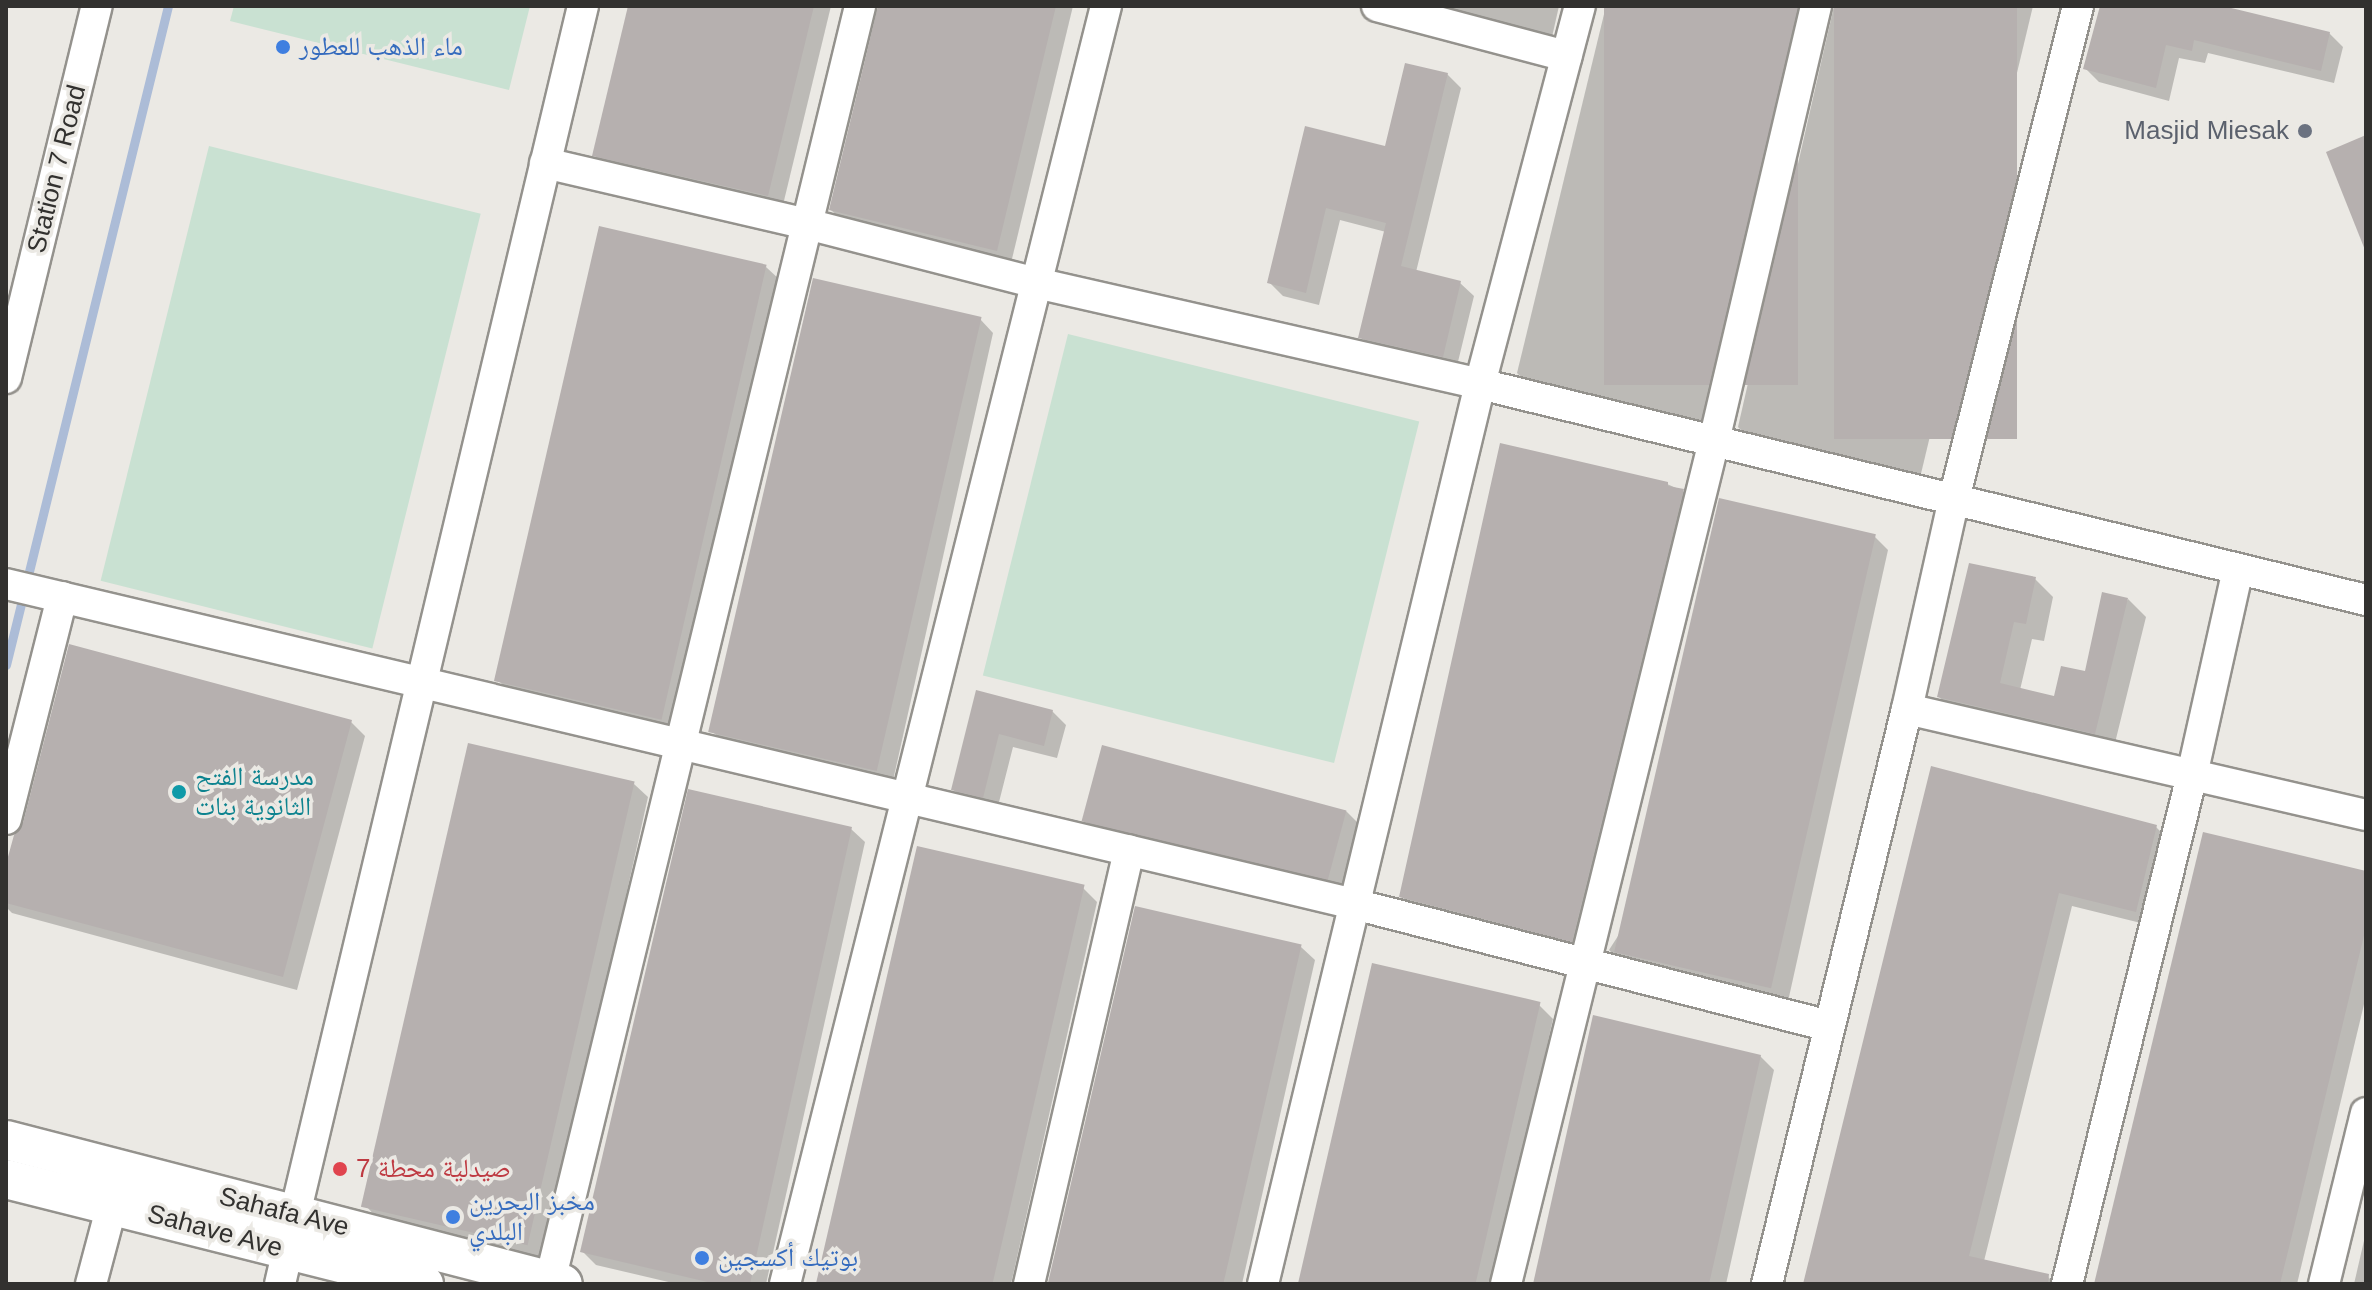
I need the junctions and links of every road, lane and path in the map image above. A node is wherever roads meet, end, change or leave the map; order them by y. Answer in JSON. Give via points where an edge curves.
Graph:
{"nodes":[{"id":1,"x":97,"y":6,"type":"edge"},
{"id":2,"x":583,"y":6,"type":"edge"},
{"id":3,"x":860,"y":6,"type":"edge"},
{"id":4,"x":1106,"y":6,"type":"edge"},
{"id":5,"x":1377,"y":6,"type":"edge"},
{"id":6,"x":1580,"y":6,"type":"edge"},
{"id":7,"x":1816,"y":6,"type":"edge"},
{"id":8,"x":2078,"y":6,"type":"edge"},
{"id":9,"x":1566,"y":56,"type":"junction"},
{"id":10,"x":545,"y":163,"type":"junction"},
{"id":11,"x":807,"y":224,"type":"junction"},
{"id":12,"x":1036,"y":283,"type":"junction"},
{"id":13,"x":6,"y":378,"type":"edge"},
{"id":14,"x":1480,"y":384,"type":"junction"},
{"id":15,"x":1714,"y":441,"type":"junction"},
{"id":16,"x":1954,"y":499,"type":"junction"},
{"id":17,"x":2238,"y":569,"type":"junction"},
{"id":18,"x":6,"y":584,"type":"edge"},
{"id":19,"x":62,"y":597,"type":"junction"},
{"id":20,"x":2366,"y":600,"type":"edge"},
{"id":21,"x":419,"y":680,"type":"junction"},
{"id":22,"x":1907,"y":709,"type":"junction"},
{"id":23,"x":681,"y":742,"type":"junction"},
{"id":24,"x":2192,"y":775,"type":"junction"},
{"id":25,"x":906,"y":797,"type":"junction"},
{"id":26,"x":2366,"y":815,"type":"edge"},
{"id":27,"x":6,"y":819,"type":"edge"},
{"id":28,"x":1129,"y":850,"type":"junction"},
{"id":29,"x":1354,"y":904,"type":"junction"},
{"id":30,"x":1584,"y":962,"type":"junction"},
{"id":31,"x":1828,"y":1026,"type":"junction"},
{"id":32,"x":2366,"y":1113,"type":"edge"},
{"id":33,"x":6,"y":1143,"type":"edge"},
{"id":34,"x":2362,"y":1153,"type":"edge"},
{"id":35,"x":17,"y":1182,"type":"edge"},
{"id":36,"x":112,"y":1205,"type":"junction"},
{"id":37,"x":287,"y":1250,"type":"edge"},
{"id":38,"x":556,"y":1282,"type":"edge"},
{"id":39,"x":91,"y":1284,"type":"edge"},
{"id":40,"x":424,"y":1284,"type":"edge"},
{"id":41,"x":785,"y":1284,"type":"edge"},
{"id":42,"x":1029,"y":1284,"type":"edge"},
{"id":43,"x":1263,"y":1284,"type":"edge"},
{"id":44,"x":1506,"y":1284,"type":"edge"},
{"id":45,"x":1767,"y":1284,"type":"edge"},
{"id":46,"x":2067,"y":1284,"type":"edge"},
{"id":47,"x":2324,"y":1284,"type":"edge"}],
"edges":[{"from":1,"to":13,"type":"street","name":"Station 7 Road"},
{"from":2,"to":10,"type":"street"},
{"from":3,"to":11,"type":"street"},
{"from":4,"to":12,"type":"street"},
{"from":5,"to":9,"type":"street"},
{"from":6,"to":9,"type":"street"},
{"from":7,"to":15,"type":"street"},
{"from":8,"to":16,"type":"street"},
{"from":9,"to":14,"type":"street"},
{"from":10,"to":11,"type":"street"},
{"from":10,"to":21,"type":"street"},
{"from":11,"to":12,"type":"street"},
{"from":11,"to":23,"type":"street"},
{"from":12,"to":14,"type":"street"},
{"from":12,"to":25,"type":"street"},
{"from":14,"to":15,"type":"street"},
{"from":14,"to":29,"type":"street"},
{"from":15,"to":16,"type":"street"},
{"from":15,"to":30,"type":"street"},
{"from":16,"to":17,"type":"street"},
{"from":16,"to":22,"type":"street"},
{"from":17,"to":20,"type":"street"},
{"from":17,"to":24,"type":"street"},
{"from":18,"to":19,"type":"street"},
{"from":19,"to":21,"type":"street"},
{"from":19,"to":27,"type":"street"},
{"from":21,"to":23,"type":"street"},
{"from":21,"to":37,"type":"street"},
{"from":22,"to":24,"type":"street"},
{"from":22,"to":31,"type":"street"},
{"from":23,"to":25,"type":"street"},
{"from":23,"to":38,"type":"street"},
{"from":24,"to":26,"type":"street"},
{"from":24,"to":46,"type":"street"},
{"from":25,"to":28,"type":"street"},
{"from":25,"to":41,"type":"street"},
{"from":28,"to":29,"type":"street"},
{"from":28,"to":42,"type":"street"},
{"from":29,"to":30,"type":"street"},
{"from":29,"to":43,"type":"street"},
{"from":30,"to":31,"type":"street"},
{"from":30,"to":44,"type":"street"},
{"from":31,"to":45,"type":"street"},
{"from":32,"to":34,"type":"street"},
{"from":33,"to":35,"type":"street"},
{"from":33,"to":37,"type":"main road","name":"Sahafa Ave"},
{"from":34,"to":47,"type":"street"},
{"from":35,"to":36,"type":"main road","name":"Sahave Ave"},
{"from":36,"to":37,"type":"main road","name":"Sahave Ave"},
{"from":36,"to":39,"type":"street"},
{"from":37,"to":38,"type":"main road","name":"Sahafa Ave"},
{"from":37,"to":40,"type":"main road","name":"Sahave Ave"}]}
